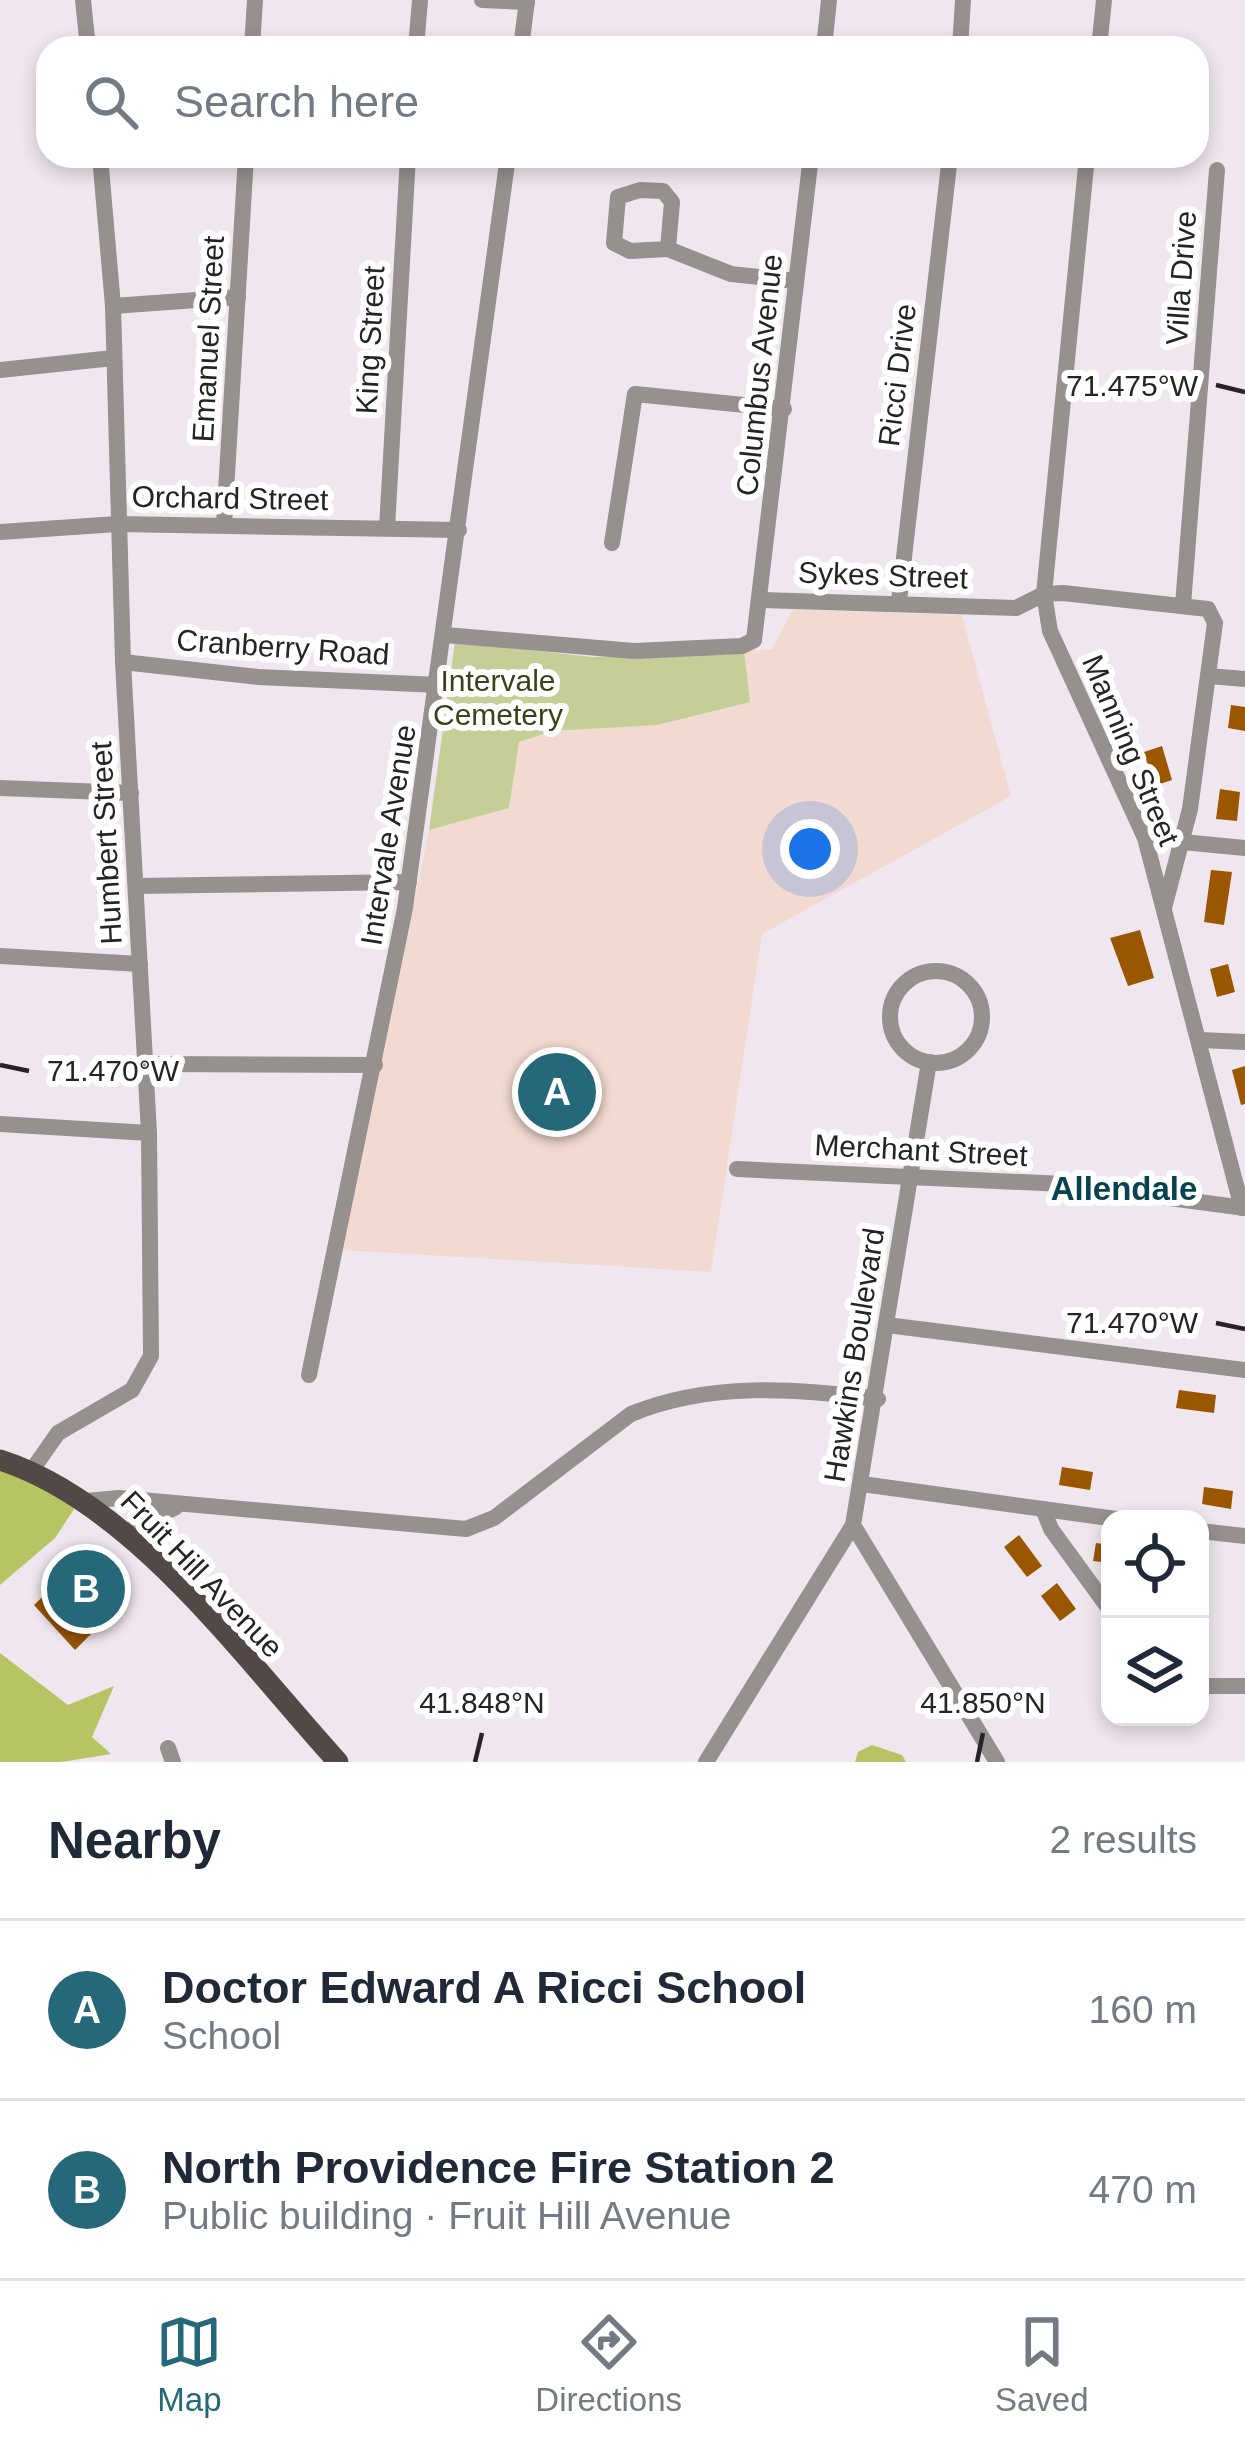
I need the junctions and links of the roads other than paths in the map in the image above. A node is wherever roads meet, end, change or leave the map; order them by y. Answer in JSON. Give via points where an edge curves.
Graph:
{"nodes":[{"id":1,"x":83,"y":0,"type":"edge"},
{"id":2,"x":255,"y":0,"type":"edge"},
{"id":3,"x":420,"y":0,"type":"edge"},
{"id":4,"x":482,"y":0,"type":"edge"},
{"id":5,"x":830,"y":0,"type":"edge"},
{"id":6,"x":963,"y":0,"type":"edge"},
{"id":7,"x":1104,"y":0,"type":"edge"},
{"id":8,"x":527,"y":1,"type":"edge"},
{"id":9,"x":87,"y":36,"type":"edge"},
{"id":10,"x":253,"y":36,"type":"edge"},
{"id":11,"x":417,"y":36,"type":"edge"},
{"id":12,"x":523,"y":36,"type":"edge"},
{"id":13,"x":826,"y":36,"type":"edge"},
{"id":14,"x":961,"y":36,"type":"edge"},
{"id":15,"x":1100,"y":36,"type":"edge"},
{"id":16,"x":101,"y":168,"type":"edge"},
{"id":17,"x":245,"y":168,"type":"edge"},
{"id":18,"x":407,"y":168,"type":"edge"},
{"id":19,"x":506,"y":168,"type":"edge"},
{"id":20,"x":810,"y":168,"type":"edge"},
{"id":21,"x":949,"y":168,"type":"edge"},
{"id":22,"x":1086,"y":168,"type":"edge"},
{"id":23,"x":1216,"y":170,"type":"dead end"},
{"id":24,"x":668,"y":249,"type":"junction"},
{"id":25,"x":796,"y":281,"type":"junction"},
{"id":26,"x":238,"y":297,"type":"junction"},
{"id":27,"x":112,"y":305,"type":"junction"},
{"id":28,"x":113,"y":358,"type":"junction"},
{"id":29,"x":0,"y":370,"type":"edge"},
{"id":30,"x":784,"y":409,"type":"junction"},
{"id":31,"x":117,"y":524,"type":"junction"},
{"id":32,"x":224,"y":525,"type":"junction"},
{"id":33,"x":387,"y":527,"type":"junction"},
{"id":34,"x":459,"y":530,"type":"junction"},
{"id":35,"x":0,"y":532,"type":"edge"},
{"id":36,"x":612,"y":543,"type":"dead end"},
{"id":37,"x":1044,"y":594,"type":"junction"},
{"id":38,"x":761,"y":600,"type":"junction"},
{"id":39,"x":899,"y":602,"type":"junction"},
{"id":40,"x":1183,"y":605,"type":"junction"},
{"id":41,"x":446,"y":635,"type":"junction"},
{"id":42,"x":123,"y":662,"type":"junction"},
{"id":43,"x":1209,"y":676,"type":"junction"},
{"id":44,"x":1245,"y":680,"type":"edge"},
{"id":45,"x":440,"y":685,"type":"junction"},
{"id":46,"x":0,"y":788,"type":"edge"},
{"id":47,"x":131,"y":794,"type":"junction"},
{"id":48,"x":1183,"y":842,"type":"junction"},
{"id":49,"x":1245,"y":848,"type":"edge"},
{"id":50,"x":409,"y":882,"type":"junction"},
{"id":51,"x":136,"y":886,"type":"junction"},
{"id":52,"x":1163,"y":908,"type":"junction"},
{"id":53,"x":0,"y":956,"type":"edge"},
{"id":54,"x":140,"y":964,"type":"junction"},
{"id":55,"x":1200,"y":1040,"type":"junction"},
{"id":56,"x":1245,"y":1042,"type":"edge"},
{"id":57,"x":929,"y":1062,"type":"junction"},
{"id":58,"x":145,"y":1064,"type":"junction"},
{"id":59,"x":375,"y":1065,"type":"junction"},
{"id":60,"x":0,"y":1124,"type":"edge"},
{"id":61,"x":149,"y":1133,"type":"junction"},
{"id":62,"x":737,"y":1169,"type":"dead end"},
{"id":63,"x":910,"y":1176,"type":"junction"},
{"id":64,"x":1244,"y":1208,"type":"edge"},
{"id":65,"x":887,"y":1325,"type":"junction"},
{"id":66,"x":1245,"y":1370,"type":"edge"},
{"id":67,"x":309,"y":1375,"type":"dead end"},
{"id":68,"x":878,"y":1399,"type":"junction"},
{"id":69,"x":0,"y":1460,"type":"edge"},
{"id":70,"x":32,"y":1470,"type":"junction"},
{"id":71,"x":862,"y":1484,"type":"junction"},
{"id":72,"x":86,"y":1501,"type":"junction"},
{"id":73,"x":176,"y":1507,"type":"junction"},
{"id":74,"x":1043,"y":1508,"type":"junction"},
{"id":75,"x":1101,"y":1517,"type":"edge"},
{"id":76,"x":853,"y":1526,"type":"junction"},
{"id":77,"x":125,"y":1532,"type":"junction"},
{"id":78,"x":1209,"y":1532,"type":"edge"},
{"id":79,"x":1245,"y":1536,"type":"edge"},
{"id":80,"x":1101,"y":1598,"type":"edge"},
{"id":81,"x":1245,"y":1686,"type":"edge"},
{"id":82,"x":1209,"y":1687,"type":"edge"},
{"id":83,"x":338,"y":1762,"type":"edge"},
{"id":84,"x":706,"y":1762,"type":"edge"},
{"id":85,"x":997,"y":1762,"type":"edge"}],
"edges":[{"from":1,"to":9,"type":"street"},
{"from":2,"to":10,"type":"street"},
{"from":3,"to":11,"type":"street"},
{"from":4,"to":8,"type":"street"},
{"from":5,"to":13,"type":"street"},
{"from":6,"to":14,"type":"street"},
{"from":7,"to":15,"type":"street"},
{"from":8,"to":12,"type":"street"},
{"from":16,"to":27,"type":"street","name":"Humbert Street"},
{"from":17,"to":26,"type":"street","name":"Emanuel Street"},
{"from":18,"to":33,"type":"street","name":"King Street"},
{"from":19,"to":34,"type":"street","name":"Intervale Avenue"},
{"from":20,"to":25,"type":"street","name":"Columbus Avenue"},
{"from":21,"to":39,"type":"street","name":"Ricci Drive"},
{"from":22,"to":37,"type":"street"},
{"from":23,"to":40,"type":"street","name":"Villa Drive"},
{"from":24,"to":24,"type":"street","via":[[617,247],[617,197],[640,190],[669,195]]},
{"from":24,"to":25,"type":"street","via":[[731,274]]},
{"from":25,"to":30,"type":"street","name":"Columbus Avenue"},
{"from":26,"to":27,"type":"street"},
{"from":26,"to":32,"type":"street","name":"Emanuel Street"},
{"from":27,"to":28,"type":"street","name":"Humbert Street"},
{"from":28,"to":29,"type":"street"},
{"from":28,"to":31,"type":"street","name":"Humbert Street"},
{"from":30,"to":36,"type":"street","via":[[634,394]]},
{"from":30,"to":38,"type":"street","name":"Columbus Avenue"},
{"from":31,"to":32,"type":"street","name":"Orchard Street"},
{"from":31,"to":35,"type":"street","name":"Orchard Street"},
{"from":31,"to":42,"type":"street","name":"Humbert Street"},
{"from":32,"to":33,"type":"street","name":"Orchard Street"},
{"from":33,"to":34,"type":"street","name":"Orchard Street"},
{"from":34,"to":41,"type":"street","name":"Intervale Avenue"},
{"from":37,"to":39,"type":"street","name":"Sykes Street","via":[[1016,608]]},
{"from":37,"to":40,"type":"street","name":"Sykes Street"},
{"from":37,"to":52,"type":"street","name":"Manning Street","via":[[1050,631],[1145,838]]},
{"from":38,"to":39,"type":"street","name":"Sykes Street"},
{"from":38,"to":41,"type":"street","name":"Sykes Street","via":[[757,635],[742,646],[634,651]]},
{"from":40,"to":43,"type":"street","via":[[1214,616]]},
{"from":41,"to":45,"type":"street","name":"Intervale Avenue"},
{"from":42,"to":45,"type":"street","name":"Cranberry Road"},
{"from":42,"to":47,"type":"street","name":"Humbert Street"},
{"from":43,"to":44,"type":"street"},
{"from":43,"to":48,"type":"street"},
{"from":45,"to":50,"type":"street","name":"Intervale Avenue"},
{"from":46,"to":47,"type":"street"},
{"from":47,"to":51,"type":"street","name":"Humbert Street"},
{"from":48,"to":49,"type":"street"},
{"from":48,"to":52,"type":"street"},
{"from":50,"to":51,"type":"street"},
{"from":50,"to":59,"type":"street","name":"Intervale Avenue"},
{"from":51,"to":54,"type":"street","name":"Humbert Street"},
{"from":52,"to":55,"type":"street","name":"Manning Street"},
{"from":53,"to":54,"type":"street"},
{"from":54,"to":58,"type":"street","name":"Humbert Street"},
{"from":55,"to":56,"type":"street"},
{"from":55,"to":64,"type":"street","name":"Manning Street"},
{"from":57,"to":57,"type":"street","via":[[899,1044],[891,1010],[909,980],[943,972],[973,990],[982,1024],[964,1054]]},
{"from":57,"to":63,"type":"street","name":"Hawkins Boulevard"},
{"from":58,"to":59,"type":"street"},
{"from":58,"to":61,"type":"street","name":"Humbert Street"},
{"from":59,"to":67,"type":"street","name":"Intervale Avenue"},
{"from":60,"to":61,"type":"street"},
{"from":61,"to":70,"type":"street","name":"Humbert Street","via":[[148,1365],[122,1398],[47,1442]]},
{"from":62,"to":63,"type":"street","name":"Merchant Street"},
{"from":63,"to":64,"type":"street","name":"Merchant Street","via":[[1064,1184]]},
{"from":63,"to":65,"type":"street","name":"Hawkins Boulevard"},
{"from":65,"to":66,"type":"street"},
{"from":65,"to":68,"type":"street","name":"Hawkins Boulevard"},
{"from":68,"to":71,"type":"street","name":"Hawkins Boulevard"},
{"from":68,"to":73,"type":"street","via":[[723,1391],[658,1403],[631,1414],[494,1518],[466,1529]]},
{"from":69,"to":70,"type":"main road","name":"Fruit Hill Avenue"},
{"from":70,"to":72,"type":"main road","name":"Fruit Hill Avenue"},
{"from":71,"to":74,"type":"street"},
{"from":71,"to":76,"type":"street","name":"Hawkins Boulevard"},
{"from":72,"to":73,"type":"street"},
{"from":72,"to":77,"type":"main road","name":"Fruit Hill Avenue"},
{"from":73,"to":77,"type":"street"},
{"from":74,"to":75,"type":"street"},
{"from":74,"to":80,"type":"street"},
{"from":76,"to":84,"type":"street"},
{"from":76,"to":85,"type":"street","name":"Hawkins Boulevard"},
{"from":77,"to":83,"type":"main road","name":"Fruit Hill Avenue"},
{"from":78,"to":79,"type":"street"},
{"from":81,"to":82,"type":"street"}]}
